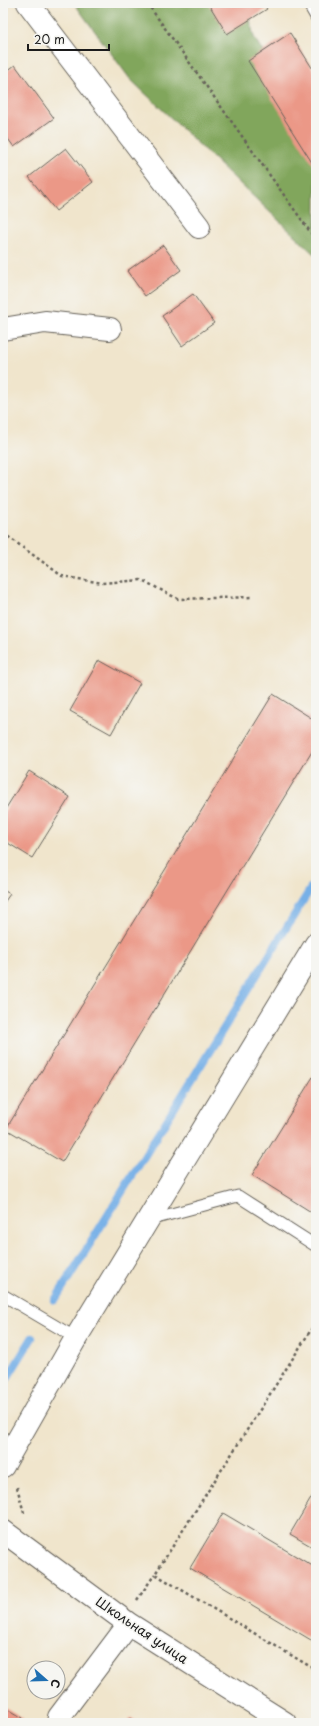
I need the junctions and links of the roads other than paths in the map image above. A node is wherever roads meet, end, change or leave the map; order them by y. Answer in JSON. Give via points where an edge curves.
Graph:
{"nodes":[{"id":1,"x":28,"y":3,"type":"edge"},
{"id":2,"x":308,"y":3,"type":"edge"},
{"id":3,"x":316,"y":17,"type":"edge"},
{"id":4,"x":198,"y":227,"type":"dead end"},
{"id":5,"x":3,"y":329,"type":"edge"},
{"id":6,"x":110,"y":329,"type":"dead end"},
{"id":7,"x":316,"y":944,"type":"edge"},
{"id":8,"x":148,"y":1220,"type":"junction"},
{"id":9,"x":316,"y":1246,"type":"edge"},
{"id":10,"x":3,"y":1295,"type":"edge"},
{"id":11,"x":76,"y":1338,"type":"junction"},
{"id":12,"x":3,"y":1466,"type":"edge"},
{"id":13,"x":3,"y":1531,"type":"edge"},
{"id":14,"x":129,"y":1624,"type":"junction"},
{"id":15,"x":58,"y":1723,"type":"edge"},
{"id":16,"x":285,"y":1723,"type":"edge"}],
"edges":[{"from":1,"to":4,"type":"street"},
{"from":2,"to":3,"type":"lane"},
{"from":5,"to":6,"type":"street","via":[[45,322]]},
{"from":7,"to":8,"type":"street"},
{"from":8,"to":9,"type":"lane","via":[[238,1196]]},
{"from":8,"to":11,"type":"street"},
{"from":10,"to":11,"type":"lane"},
{"from":11,"to":12,"type":"street"},
{"from":13,"to":14,"type":"street","name":"Школьная улица"},
{"from":14,"to":15,"type":"street","via":[[59,1717]]},
{"from":14,"to":16,"type":"street","name":"Школьная улица"}]}
